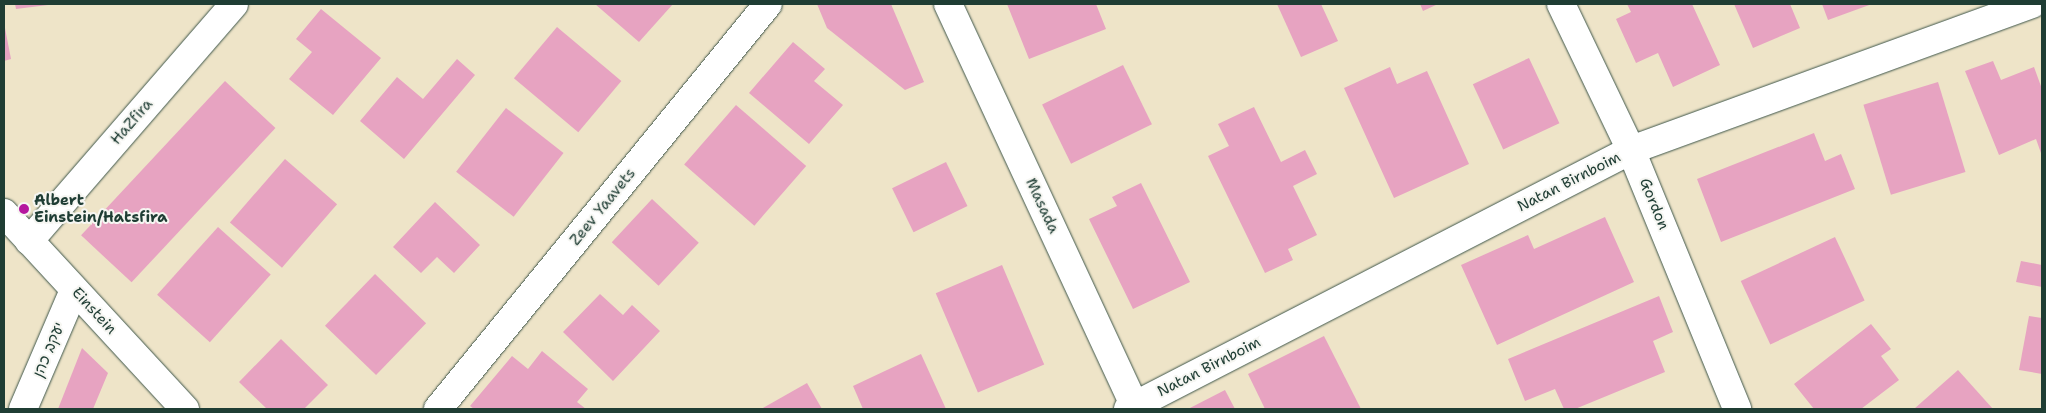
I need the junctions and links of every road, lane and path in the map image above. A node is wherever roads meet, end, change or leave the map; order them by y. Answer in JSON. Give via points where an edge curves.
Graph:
{"nodes":[{"id":1,"x":234,"y":4,"type":"edge"},
{"id":2,"x":768,"y":4,"type":"edge"},
{"id":3,"x":948,"y":4,"type":"edge"},
{"id":4,"x":1561,"y":4,"type":"edge"},
{"id":5,"x":2032,"y":4,"type":"edge"},
{"id":6,"x":1631,"y":150,"type":"junction"},
{"id":7,"x":4,"y":213,"type":"edge"},
{"id":8,"x":29,"y":241,"type":"junction"},
{"id":9,"x":74,"y":290,"type":"junction"},
{"id":10,"x":1133,"y":408,"type":"edge"},
{"id":11,"x":23,"y":409,"type":"edge"},
{"id":12,"x":185,"y":409,"type":"edge"},
{"id":13,"x":438,"y":409,"type":"edge"},
{"id":14,"x":1737,"y":409,"type":"edge"}],
"edges":[{"from":1,"to":8,"type":"street","name":"HaZfira"},
{"from":2,"to":13,"type":"street","name":"Zeev Yaavets"},
{"from":3,"to":10,"type":"street","name":"Masada"},
{"from":4,"to":6,"type":"street","name":"Gordon"},
{"from":5,"to":6,"type":"street","name":"Natan Birnboim"},
{"from":6,"to":10,"type":"street","name":"Natan Birnboim"},
{"from":6,"to":14,"type":"street","name":"Gordon"},
{"from":7,"to":8,"type":"street","name":"Einstein"},
{"from":8,"to":9,"type":"street","name":"Einstein"},
{"from":9,"to":11,"type":"street","name":"יעקב כהן"},
{"from":9,"to":12,"type":"street","name":"Einstein"}]}
